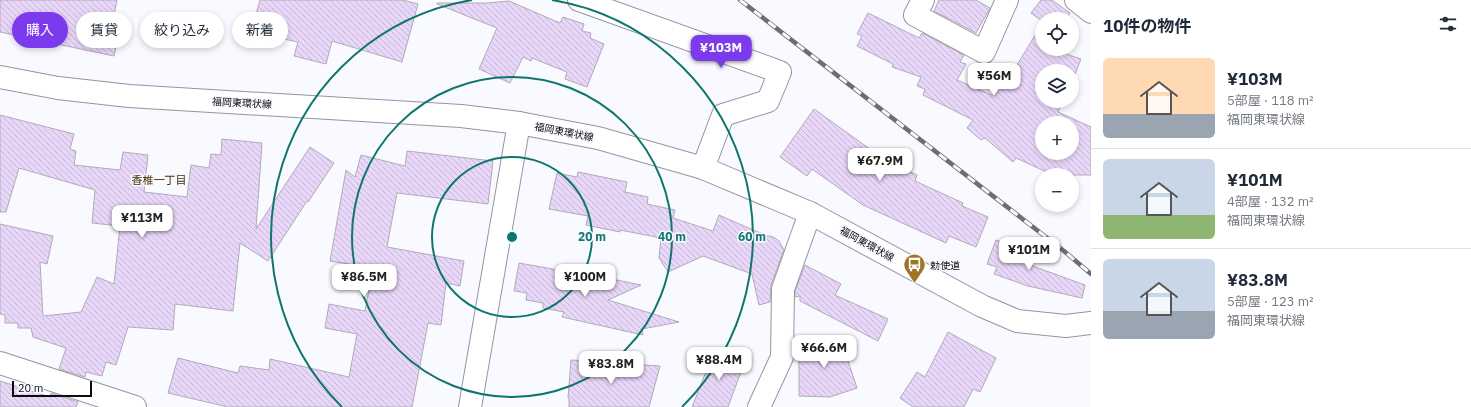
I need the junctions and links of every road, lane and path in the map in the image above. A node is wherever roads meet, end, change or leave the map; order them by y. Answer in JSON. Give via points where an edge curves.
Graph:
{"nodes":[{"id":1,"x":579,"y":0,"type":"edge"},
{"id":2,"x":923,"y":0,"type":"edge"},
{"id":3,"x":1007,"y":0,"type":"edge"},
{"id":4,"x":1076,"y":0,"type":"edge"},
{"id":5,"x":1091,"y":12,"type":"edge"},
{"id":6,"x":0,"y":77,"type":"edge"},
{"id":7,"x":519,"y":123,"type":"junction"},
{"id":8,"x":703,"y":168,"type":"junction"},
{"id":9,"x":810,"y":213,"type":"junction"},
{"id":10,"x":1091,"y":323,"type":"edge"},
{"id":11,"x":0,"y":363,"type":"edge"},
{"id":12,"x":135,"y":407,"type":"edge"},
{"id":13,"x":470,"y":407,"type":"edge"},
{"id":14,"x":759,"y":407,"type":"edge"}],
"edges":[{"from":1,"to":8,"type":"street","via":[[780,72],[768,101],[723,115]]},
{"from":2,"to":3,"type":"street","via":[[915,15],[984,52]]},
{"from":4,"to":5,"type":"street"},
{"from":6,"to":7,"type":"street","name":"福岡東環状線","via":[[58,88],[129,96],[461,116]]},
{"from":7,"to":8,"type":"street","name":"福岡東環状線","via":[[598,138]]},
{"from":7,"to":13,"type":"street"},
{"from":8,"to":9,"type":"street","name":"福岡東環状線"},
{"from":9,"to":10,"type":"street","name":"福岡東環状線","via":[[982,306],[1017,321],[1066,326]]},
{"from":9,"to":14,"type":"street","via":[[783,288],[782,357]]},
{"from":11,"to":12,"type":"street"}]}
